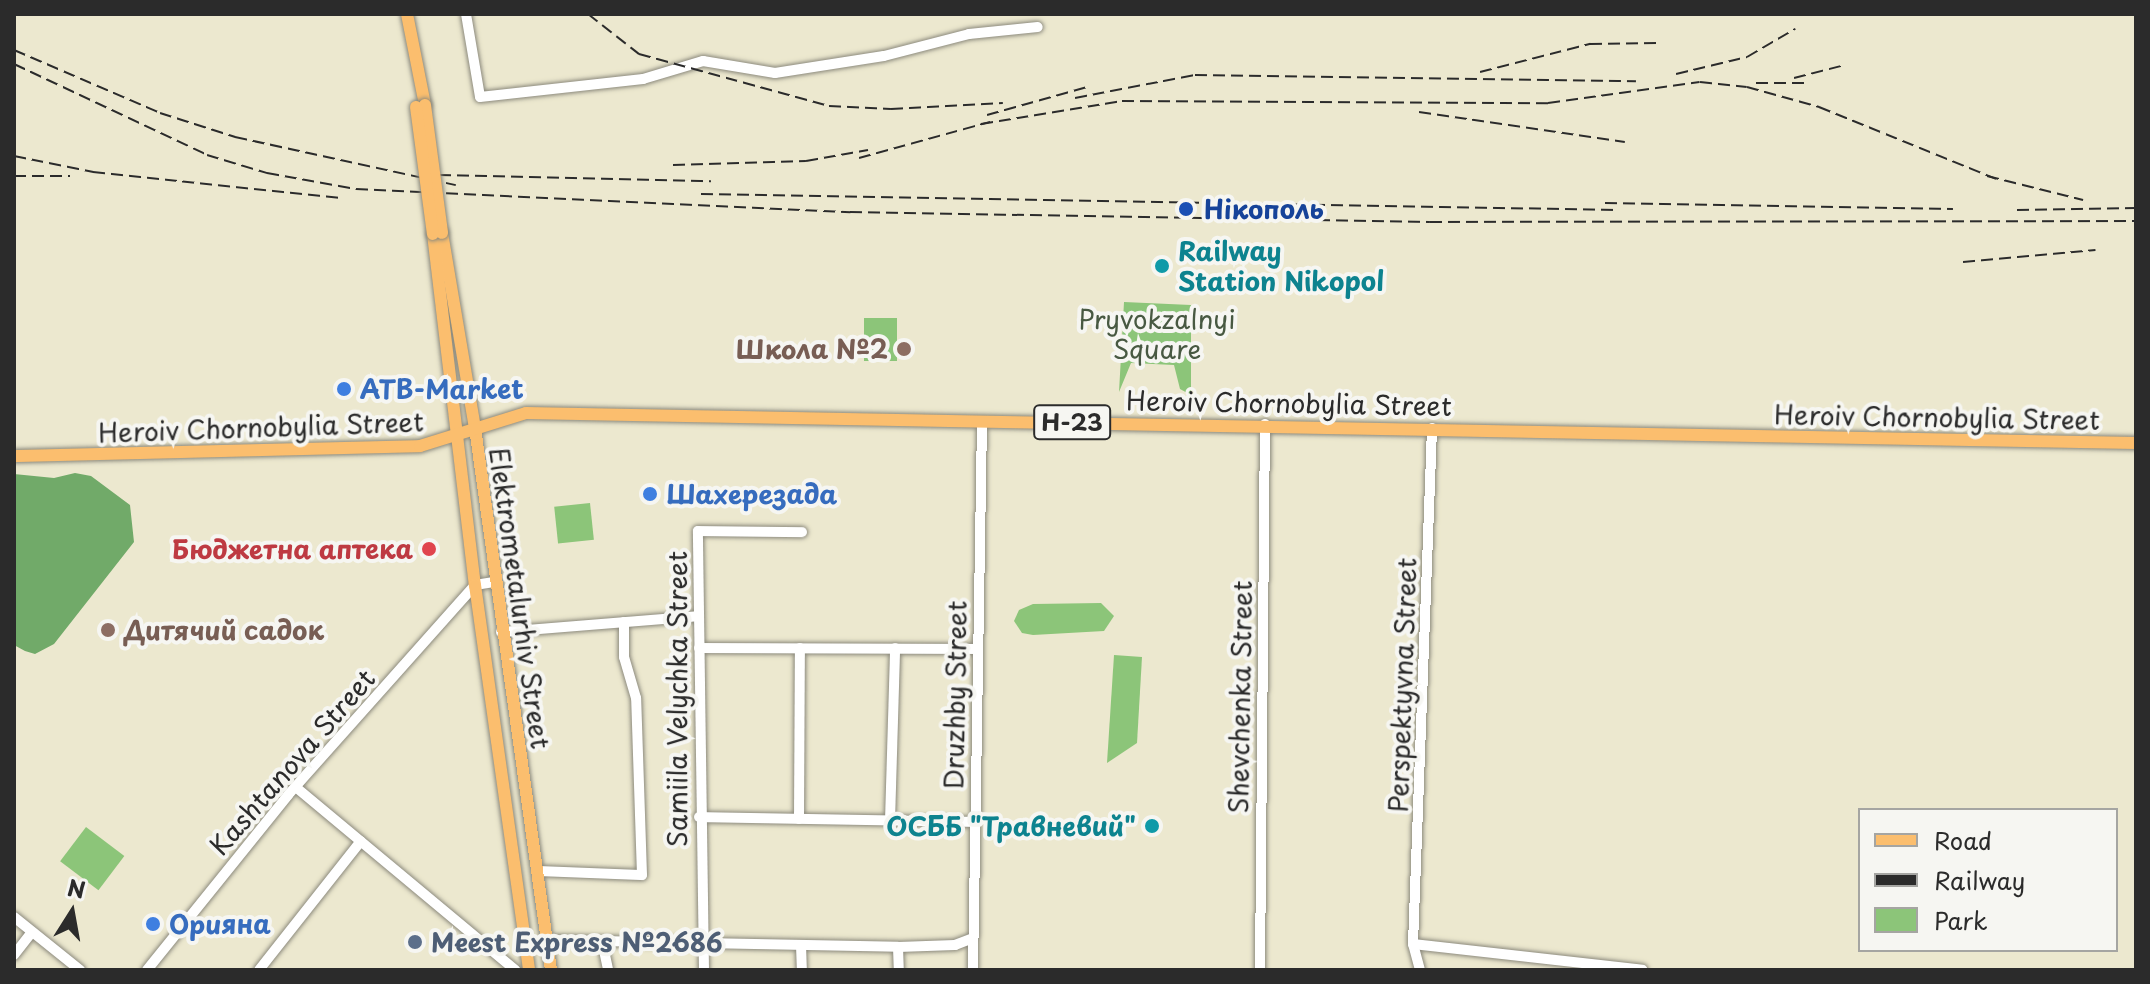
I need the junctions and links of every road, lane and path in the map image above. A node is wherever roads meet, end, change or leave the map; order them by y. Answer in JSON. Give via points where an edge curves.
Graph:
{"nodes":[{"id":1,"x":407,"y":14,"type":"edge"},
{"id":2,"x":466,"y":14,"type":"edge"},
{"id":3,"x":1038,"y":27,"type":"dead end"},
{"id":4,"x":438,"y":234,"type":"junction"},
{"id":5,"x":982,"y":421,"type":"junction"},
{"id":6,"x":1265,"y":424,"type":"junction"},
{"id":7,"x":475,"y":428,"type":"junction"},
{"id":8,"x":1432,"y":428,"type":"junction"},
{"id":9,"x":456,"y":437,"type":"junction"},
{"id":10,"x":2136,"y":443,"type":"edge"},
{"id":11,"x":14,"y":456,"type":"edge"},
{"id":12,"x":802,"y":532,"type":"dead end"},
{"id":13,"x":494,"y":582,"type":"junction"},
{"id":14,"x":475,"y":585,"type":"junction"},
{"id":15,"x":698,"y":616,"type":"junction"},
{"id":16,"x":624,"y":622,"type":"junction"},
{"id":17,"x":501,"y":632,"type":"junction"},
{"id":18,"x":699,"y":648,"type":"junction"},
{"id":19,"x":800,"y":648,"type":"junction"},
{"id":20,"x":895,"y":648,"type":"junction"},
{"id":21,"x":978,"y":649,"type":"junction"},
{"id":22,"x":298,"y":789,"type":"junction"},
{"id":23,"x":699,"y":817,"type":"junction"},
{"id":24,"x":799,"y":819,"type":"junction"},
{"id":25,"x":890,"y":821,"type":"junction"},
{"id":26,"x":975,"y":822,"type":"junction"},
{"id":27,"x":361,"y":841,"type":"junction"},
{"id":28,"x":537,"y":871,"type":"junction"},
{"id":29,"x":14,"y":917,"type":"edge"},
{"id":30,"x":32,"y":932,"type":"junction"},
{"id":31,"x":973,"y":938,"type":"junction"},
{"id":32,"x":547,"y":940,"type":"junction"},
{"id":33,"x":602,"y":941,"type":"junction"},
{"id":34,"x":703,"y":944,"type":"junction"},
{"id":35,"x":1413,"y":944,"type":"junction"},
{"id":36,"x":801,"y":945,"type":"junction"},
{"id":37,"x":898,"y":947,"type":"junction"},
{"id":38,"x":1436,"y":947,"type":"junction"},
{"id":39,"x":14,"y":955,"type":"edge"},
{"id":40,"x":1418,"y":968,"type":"edge"},
{"id":41,"x":80,"y":970,"type":"edge"},
{"id":42,"x":147,"y":970,"type":"edge"},
{"id":43,"x":259,"y":970,"type":"edge"},
{"id":44,"x":515,"y":970,"type":"edge"},
{"id":45,"x":529,"y":970,"type":"edge"},
{"id":46,"x":551,"y":970,"type":"edge"},
{"id":47,"x":608,"y":970,"type":"edge"},
{"id":48,"x":704,"y":970,"type":"edge"},
{"id":49,"x":802,"y":970,"type":"edge"},
{"id":50,"x":899,"y":970,"type":"edge"},
{"id":51,"x":973,"y":970,"type":"edge"},
{"id":52,"x":1260,"y":970,"type":"edge"},
{"id":53,"x":1643,"y":970,"type":"edge"}],
"edges":[{"from":1,"to":4,"type":"main road","bridge":true},
{"from":2,"to":3,"type":"street","via":[[480,97],[643,79],[703,61],[775,73],[884,56],[969,34]]},
{"from":4,"to":7,"type":"main road","name":"Elektrometalurhiv Street"},
{"from":4,"to":9,"type":"main road","name":"Elektrometalurhiv Street","via":[[457,398]]},
{"from":5,"to":6,"type":"main road","name":"Heroiv Chornobylia Street","number":"Н-23"},
{"from":5,"to":7,"type":"main road","name":"Heroiv Chornobylia Street","number":"Н-23","via":[[526,413]]},
{"from":5,"to":21,"type":"street","name":"Druzhby Street"},
{"from":6,"to":8,"type":"main road","name":"Heroiv Chornobylia Street","number":"Н-23"},
{"from":6,"to":52,"type":"street","name":"Shevchenka Street"},
{"from":7,"to":9,"type":"main road","name":"Heroiv Chornobylia Street","number":"Н-23"},
{"from":7,"to":13,"type":"main road","name":"Elektrometalurhiv Street"},
{"from":8,"to":10,"type":"main road","name":"Heroiv Chornobylia Street","number":"Н-23"},
{"from":8,"to":35,"type":"street","name":"Perspektyvna Street"},
{"from":9,"to":11,"type":"main road","name":"Heroiv Chornobylia Street","number":"Н-23","via":[[420,446]]},
{"from":9,"to":14,"type":"main road","name":"Elektrometalurhiv Street"},
{"from":12,"to":15,"type":"street","name":"Samiila Velychka Street","via":[[698,531]]},
{"from":13,"to":14,"type":"street"},
{"from":13,"to":17,"type":"main road","name":"Elektrometalurhiv Street"},
{"from":14,"to":22,"type":"street","name":"Kashtanova Street"},
{"from":14,"to":45,"type":"main road","name":"Elektrometalurhiv Street"},
{"from":15,"to":16,"type":"street"},
{"from":15,"to":18,"type":"street","name":"Samiila Velychka Street"},
{"from":16,"to":17,"type":"street"},
{"from":16,"to":28,"type":"street","via":[[624,657],[636,698],[642,875]]},
{"from":17,"to":28,"type":"main road","name":"Elektrometalurhiv Street"},
{"from":18,"to":19,"type":"street"},
{"from":18,"to":23,"type":"street","name":"Samiila Velychka Street"},
{"from":19,"to":20,"type":"street"},
{"from":19,"to":24,"type":"street"},
{"from":20,"to":21,"type":"street"},
{"from":20,"to":25,"type":"street"},
{"from":21,"to":26,"type":"street","name":"Druzhby Street"},
{"from":22,"to":27,"type":"street"},
{"from":22,"to":42,"type":"street","name":"Kashtanova Street"},
{"from":23,"to":24,"type":"street"},
{"from":23,"to":34,"type":"street","name":"Samiila Velychka Street"},
{"from":24,"to":25,"type":"street"},
{"from":25,"to":26,"type":"street"},
{"from":26,"to":31,"type":"street","name":"Druzhby Street"},
{"from":27,"to":43,"type":"street"},
{"from":27,"to":44,"type":"street"},
{"from":28,"to":32,"type":"main road","name":"Elektrometalurhiv Street"},
{"from":29,"to":30,"type":"street"},
{"from":30,"to":39,"type":"street"},
{"from":30,"to":41,"type":"street"},
{"from":31,"to":37,"type":"street","via":[[955,945]]},
{"from":31,"to":51,"type":"street","name":"Druzhby Street"},
{"from":32,"to":33,"type":"street"},
{"from":32,"to":46,"type":"main road","name":"Elektrometalurhiv Street"},
{"from":33,"to":34,"type":"street"},
{"from":33,"to":47,"type":"street"},
{"from":34,"to":36,"type":"street"},
{"from":34,"to":48,"type":"street","name":"Samiila Velychka Street"},
{"from":35,"to":38,"type":"street"},
{"from":35,"to":40,"type":"street","name":"Perspektyvna Street"},
{"from":36,"to":37,"type":"street"},
{"from":36,"to":49,"type":"street"},
{"from":37,"to":50,"type":"street"},
{"from":38,"to":40,"type":"street"},
{"from":38,"to":53,"type":"street"}]}
